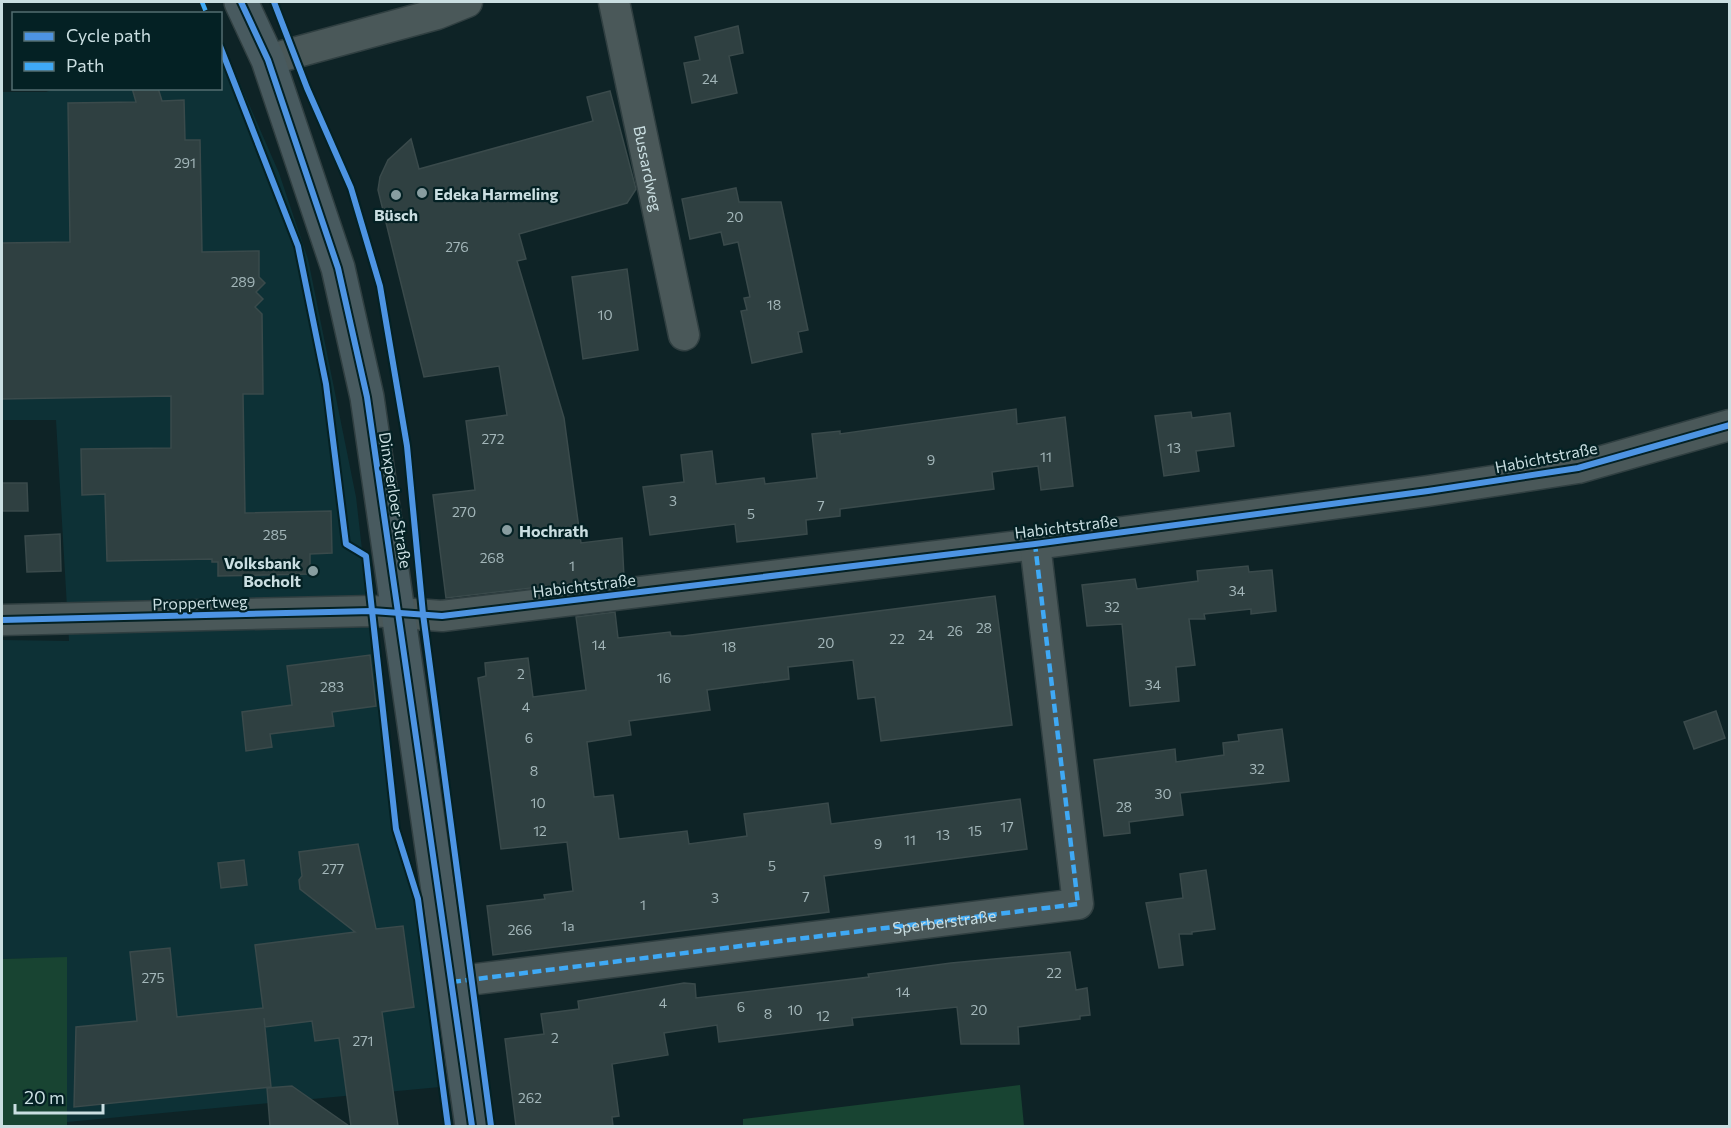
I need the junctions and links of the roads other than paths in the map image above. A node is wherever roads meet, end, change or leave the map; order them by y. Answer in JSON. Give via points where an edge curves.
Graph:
{"nodes":[{"id":1,"x":242,"y":2,"type":"edge"},
{"id":2,"x":467,"y":2,"type":"edge"},
{"id":3,"x":614,"y":2,"type":"edge"},
{"id":4,"x":268,"y":60,"type":"junction"},
{"id":5,"x":684,"y":334,"type":"dead end"},
{"id":6,"x":1730,"y":425,"type":"edge"},
{"id":7,"x":1035,"y":544,"type":"junction"},
{"id":8,"x":400,"y":612,"type":"junction"},
{"id":9,"x":2,"y":620,"type":"edge"},
{"id":10,"x":452,"y":982,"type":"junction"},
{"id":11,"x":472,"y":1126,"type":"edge"}],
"edges":[{"from":1,"to":4,"type":"main road","name":"Dinxperloer Straße"},
{"from":2,"to":4,"type":"street","via":[[437,14]]},
{"from":3,"to":5,"type":"street","name":"Bussardweg"},
{"from":4,"to":8,"type":"main road","name":"Dinxperloer Straße","via":[[338,268],[367,397]]},
{"from":6,"to":7,"type":"street","name":"Habichtstraße","via":[[1578,468]]},
{"from":7,"to":8,"type":"street","name":"Habichtstraße","via":[[442,616]]},
{"from":7,"to":10,"type":"street","name":"Sperberstraße","via":[[1078,904]]},
{"from":8,"to":9,"type":"street","name":"Proppertweg"},
{"from":8,"to":10,"type":"main road","name":"Dinxperloer Straße"},
{"from":10,"to":11,"type":"main road","name":"Dinxperloer Straße"}]}
